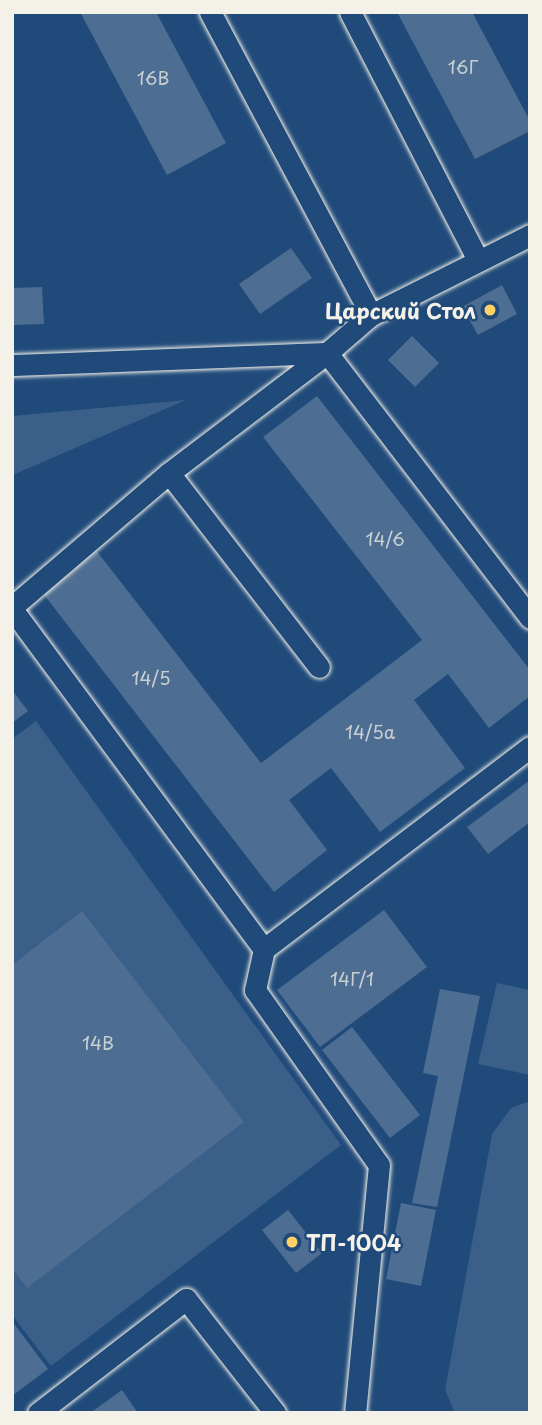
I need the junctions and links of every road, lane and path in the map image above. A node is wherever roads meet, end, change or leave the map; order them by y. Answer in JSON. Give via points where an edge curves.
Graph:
{"nodes":[{"id":1,"x":210,"y":12,"type":"edge"},
{"id":2,"x":350,"y":12,"type":"edge"},
{"id":3,"x":530,"y":235,"type":"edge"},
{"id":4,"x":478,"y":260,"type":"junction"},
{"id":5,"x":371,"y":315,"type":"junction"},
{"id":6,"x":327,"y":353,"type":"junction"},
{"id":7,"x":12,"y":365,"type":"edge"},
{"id":8,"x":169,"y":473,"type":"junction"},
{"id":9,"x":12,"y":608,"type":"edge"},
{"id":10,"x":530,"y":618,"type":"edge"},
{"id":11,"x":318,"y":667,"type":"dead end"},
{"id":12,"x":530,"y":747,"type":"edge"},
{"id":13,"x":264,"y":949,"type":"junction"},
{"id":14,"x":38,"y":1413,"type":"edge"},
{"id":15,"x":275,"y":1413,"type":"edge"},
{"id":16,"x":355,"y":1413,"type":"edge"}],
"edges":[{"from":1,"to":5,"type":"lane"},
{"from":2,"to":4,"type":"lane"},
{"from":3,"to":4,"type":"lane"},
{"from":4,"to":5,"type":"lane"},
{"from":5,"to":6,"type":"lane"},
{"from":6,"to":7,"type":"lane"},
{"from":6,"to":8,"type":"lane"},
{"from":6,"to":10,"type":"lane"},
{"from":8,"to":9,"type":"lane"},
{"from":8,"to":11,"type":"lane"},
{"from":9,"to":13,"type":"lane"},
{"from":12,"to":13,"type":"lane"},
{"from":13,"to":16,"type":"lane","via":[[255,990],[379,1165]]},
{"from":14,"to":15,"type":"lane","via":[[186,1299]]}]}
